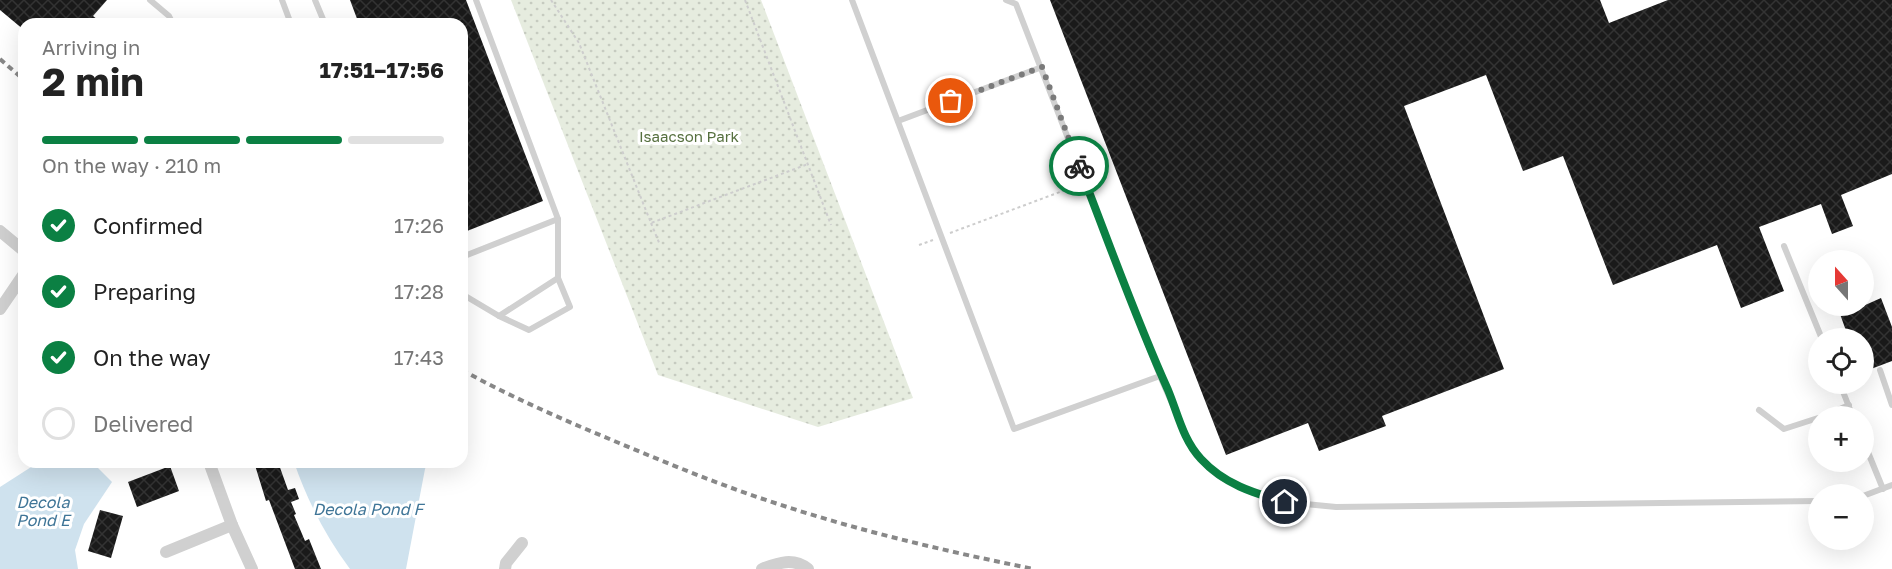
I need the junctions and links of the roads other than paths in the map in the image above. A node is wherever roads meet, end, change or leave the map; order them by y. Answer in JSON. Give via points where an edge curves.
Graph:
{"nodes":[{"id":1,"x":150,"y":0,"type":"edge"},
{"id":2,"x":282,"y":0,"type":"edge"},
{"id":3,"x":315,"y":0,"type":"edge"},
{"id":4,"x":476,"y":0,"type":"edge"},
{"id":5,"x":852,"y":0,"type":"edge"},
{"id":6,"x":1006,"y":0,"type":"edge"},
{"id":7,"x":170,"y":18,"type":"edge"},
{"id":8,"x":289,"y":18,"type":"edge"},
{"id":9,"x":322,"y":18,"type":"edge"},
{"id":10,"x":1042,"y":67,"type":"junction"},
{"id":11,"x":898,"y":121,"type":"junction"},
{"id":12,"x":558,"y":219,"type":"junction"},
{"id":13,"x":0,"y":231,"type":"edge"},
{"id":14,"x":18,"y":246,"type":"edge"},
{"id":15,"x":1784,"y":246,"type":"dead end"},
{"id":16,"x":468,"y":255,"type":"edge"},
{"id":17,"x":558,"y":278,"type":"junction"},
{"id":18,"x":18,"y":283,"type":"edge"},
{"id":19,"x":468,"y":298,"type":"edge"},
{"id":20,"x":0,"y":309,"type":"edge"},
{"id":21,"x":499,"y":316,"type":"junction"},
{"id":22,"x":1818,"y":328,"type":"edge"},
{"id":23,"x":1880,"y":370,"type":"dead end"},
{"id":24,"x":1160,"y":376,"type":"junction"},
{"id":25,"x":1844,"y":394,"type":"edge"},
{"id":26,"x":1849,"y":405,"type":"edge"},
{"id":27,"x":1892,"y":405,"type":"edge"},
{"id":28,"x":1759,"y":410,"type":"dead end"},
{"id":29,"x":1808,"y":421,"type":"edge"},
{"id":30,"x":1874,"y":467,"type":"edge"},
{"id":31,"x":211,"y":468,"type":"edge"},
{"id":32,"x":1892,"y":484,"type":"edge"},
{"id":33,"x":1883,"y":489,"type":"junction"},
{"id":34,"x":1874,"y":492,"type":"edge"},
{"id":35,"x":1808,"y":501,"type":"edge"},
{"id":36,"x":232,"y":525,"type":"junction"},
{"id":37,"x":522,"y":543,"type":"dead end"},
{"id":38,"x":166,"y":552,"type":"dead end"},
{"id":39,"x":806,"y":568,"type":"edge"},
{"id":40,"x":252,"y":569,"type":"edge"},
{"id":41,"x":505,"y":569,"type":"edge"},
{"id":42,"x":762,"y":569,"type":"edge"}],
"edges":[{"from":1,"to":7,"type":"lane"},
{"from":2,"to":8,"type":"lane"},
{"from":3,"to":9,"type":"lane"},
{"from":4,"to":12,"type":"lane"},
{"from":5,"to":11,"type":"lane"},
{"from":6,"to":10,"type":"lane","via":[[1016,4]]},
{"from":10,"to":11,"type":"lane"},
{"from":10,"to":24,"type":"lane"},
{"from":11,"to":24,"type":"lane","via":[[1014,429]]},
{"from":12,"to":16,"type":"lane"},
{"from":12,"to":17,"type":"lane"},
{"from":13,"to":14,"type":"street"},
{"from":15,"to":22,"type":"lane"},
{"from":17,"to":21,"type":"lane"},
{"from":17,"to":21,"type":"lane","via":[[570,306],[529,330]]},
{"from":18,"to":20,"type":"street"},
{"from":19,"to":21,"type":"lane"},
{"from":23,"to":27,"type":"lane"},
{"from":24,"to":35,"type":"lane","via":[[1187,441],[1201,460],[1237,486],[1285,502],[1336,507]]},
{"from":25,"to":26,"type":"lane"},
{"from":28,"to":29,"type":"lane","via":[[1784,429]]},
{"from":30,"to":33,"type":"lane"},
{"from":31,"to":36,"type":"street"},
{"from":32,"to":33,"type":"lane"},
{"from":33,"to":34,"type":"lane"},
{"from":36,"to":38,"type":"street"},
{"from":36,"to":40,"type":"street"},
{"from":37,"to":41,"type":"street"},
{"from":39,"to":42,"type":"street","via":[[781,561]]}]}
